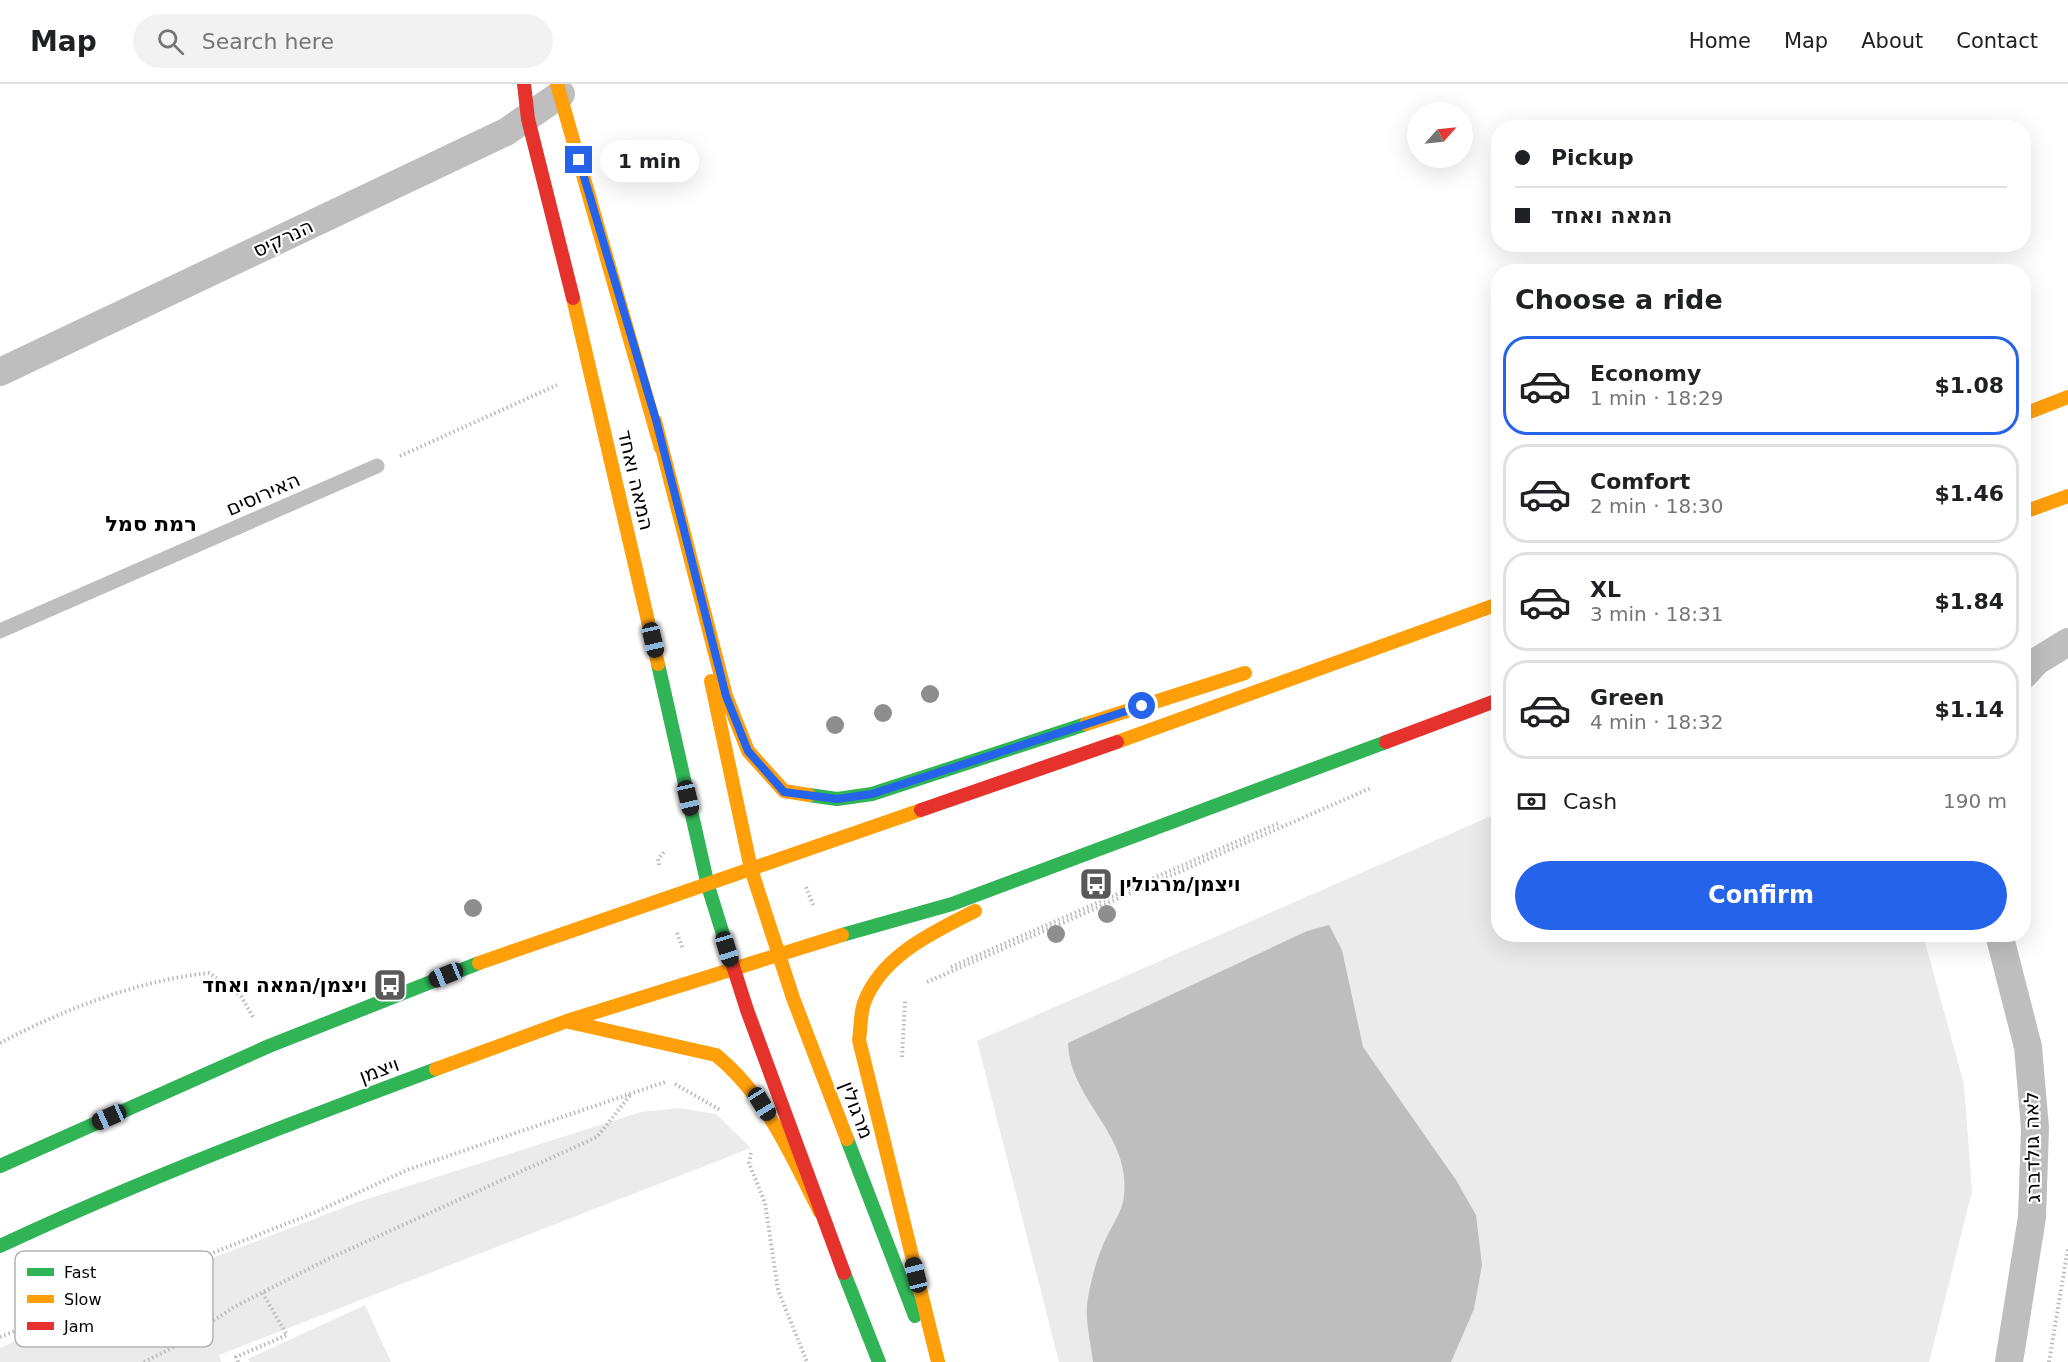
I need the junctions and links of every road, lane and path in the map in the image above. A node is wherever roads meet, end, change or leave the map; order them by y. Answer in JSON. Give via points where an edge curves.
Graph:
{"nodes":[{"id":1,"x":524,"y":84,"type":"edge"},
{"id":2,"x":559,"y":89,"type":"edge"},
{"id":3,"x":528,"y":119,"type":"junction"},
{"id":4,"x":0,"y":372,"type":"edge"},
{"id":5,"x":563,"y":382,"type":"dead end"},
{"id":6,"x":2068,"y":398,"type":"edge"},
{"id":7,"x":2031,"y":411,"type":"edge"},
{"id":8,"x":656,"y":420,"type":"junction"},
{"id":9,"x":377,"y":466,"type":"joint"},
{"id":10,"x":2068,"y":496,"type":"edge"},
{"id":11,"x":2031,"y":509,"type":"edge"},
{"id":12,"x":1491,"y":595,"type":"edge"},
{"id":13,"x":1491,"y":607,"type":"edge"},
{"id":14,"x":1396,"y":626,"type":"dead end"},
{"id":15,"x":0,"y":631,"type":"edge"},
{"id":16,"x":2068,"y":642,"type":"edge"},
{"id":17,"x":2031,"y":667,"type":"edge"},
{"id":18,"x":1259,"y":669,"type":"dead end"},
{"id":19,"x":1491,"y":703,"type":"edge"},
{"id":20,"x":1368,"y":783,"type":"dead end"},
{"id":21,"x":1380,"y":784,"type":"dead end"},
{"id":22,"x":1115,"y":842,"type":"junction"},
{"id":23,"x":751,"y":869,"type":"junction"},
{"id":24,"x":708,"y":886,"type":"junction"},
{"id":25,"x":2001,"y":942,"type":"edge"},
{"id":26,"x":781,"y":955,"type":"junction"},
{"id":27,"x":734,"y":970,"type":"junction"},
{"id":28,"x":567,"y":1021,"type":"junction"},
{"id":29,"x":0,"y":1043,"type":"edge"},
{"id":30,"x":269,"y":1046,"type":"junction"},
{"id":31,"x":668,"y":1081,"type":"dead end"},
{"id":32,"x":725,"y":1113,"type":"dead end"},
{"id":33,"x":751,"y":1148,"type":"dead end"},
{"id":34,"x":0,"y":1166,"type":"edge"},
{"id":35,"x":820,"y":1212,"type":"junction"},
{"id":36,"x":0,"y":1246,"type":"edge"},
{"id":37,"x":2068,"y":1248,"type":"edge"},
{"id":38,"x":213,"y":1253,"type":"edge"},
{"id":39,"x":262,"y":1292,"type":"junction"},
{"id":40,"x":213,"y":1321,"type":"edge"},
{"id":41,"x":15,"y":1331,"type":"edge"},
{"id":42,"x":0,"y":1337,"type":"edge"},
{"id":43,"x":169,"y":1347,"type":"edge"},
{"id":44,"x":144,"y":1362,"type":"edge"},
{"id":45,"x":238,"y":1362,"type":"edge"},
{"id":46,"x":807,"y":1362,"type":"edge"},
{"id":47,"x":879,"y":1362,"type":"edge"},
{"id":48,"x":933,"y":1362,"type":"edge"},
{"id":49,"x":938,"y":1362,"type":"edge"},
{"id":50,"x":2009,"y":1362,"type":"edge"},
{"id":51,"x":2049,"y":1362,"type":"edge"}],
"edges":[{"from":1,"to":3,"type":"main road","name":"המאה ואחד"},
{"from":2,"to":3,"type":"street","name":"הנרקיס"},
{"from":2,"to":8,"type":"main road","name":"המאה ואחד"},
{"from":3,"to":4,"type":"street","name":"הנרקיס"},
{"from":3,"to":24,"type":"main road","name":"המאה ואחד","via":[[596,392]]},
{"from":5,"to":9,"type":"path"},
{"from":6,"to":7,"type":"main road"},
{"from":8,"to":18,"type":"main road","via":[[726,696],[748,751],[784,792],[837,799],[872,794]]},
{"from":8,"to":23,"type":"main road","name":"המאה ואחד"},
{"from":9,"to":15,"type":"lane","name":"האירוסים"},
{"from":10,"to":11,"type":"main road"},
{"from":12,"to":14,"type":"main road"},
{"from":13,"to":23,"type":"main road"},
{"from":16,"to":17,"type":"street"},
{"from":19,"to":22,"type":"main road"},
{"from":20,"to":21,"type":"path","via":[[917,984]]},
{"from":22,"to":26,"type":"main road","name":"ויצמן","via":[[952,904]]},
{"from":22,"to":49,"type":"main road","via":[[954,921],[904,952],[888,966],[864,1002],[859,1040]]},
{"from":23,"to":24,"type":"main road"},
{"from":23,"to":26,"type":"main road","name":"מרגולין"},
{"from":24,"to":27,"type":"main road"},
{"from":24,"to":30,"type":"main road","via":[[446,975]]},
{"from":25,"to":50,"type":"street","name":"לאה גולדברג","via":[[2028,1047],[2035,1128],[2032,1217]]},
{"from":26,"to":27,"type":"main road","name":"ויצמן"},
{"from":26,"to":48,"type":"main road","name":"מרגולין","via":[[793,998]]},
{"from":27,"to":28,"type":"main road","name":"ויצמן"},
{"from":27,"to":35,"type":"main road"},
{"from":28,"to":35,"type":"main road","via":[[716,1055],[736,1069],[773,1121]]},
{"from":28,"to":36,"type":"main road","name":"ויצמן","via":[[216,1151]]},
{"from":29,"to":30,"type":"path","via":[[41,1022],[127,990],[174,977],[209,973],[242,996]]},
{"from":30,"to":34,"type":"main road"},
{"from":31,"to":32,"type":"path"},
{"from":33,"to":46,"type":"path","via":[[749,1163],[765,1203],[778,1290]]},
{"from":35,"to":47,"type":"main road"},
{"from":37,"to":51,"type":"path"},
{"from":38,"to":39,"type":"path","via":[[407,1170],[632,1093],[597,1137]]},
{"from":39,"to":40,"type":"path"},
{"from":39,"to":45,"type":"path","via":[[287,1335],[236,1357]]},
{"from":41,"to":42,"type":"path"},
{"from":43,"to":44,"type":"path"}]}
